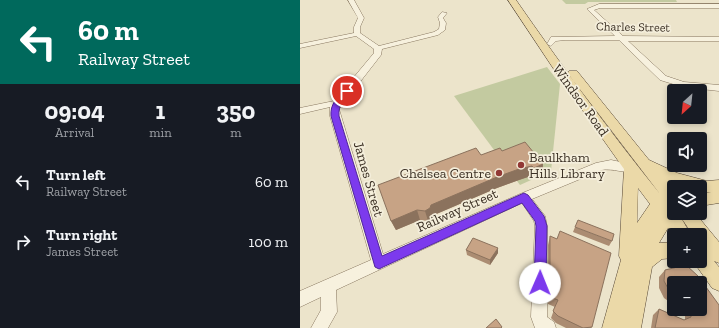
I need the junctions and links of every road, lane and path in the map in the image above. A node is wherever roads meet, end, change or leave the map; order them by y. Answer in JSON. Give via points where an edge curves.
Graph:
{"nodes":[{"id":1,"x":351,"y":0,"type":"edge"},
{"id":2,"x":512,"y":0,"type":"edge"},
{"id":3,"x":519,"y":0,"type":"edge"},
{"id":4,"x":719,"y":6,"type":"edge"},
{"id":5,"x":444,"y":13,"type":"dead end"},
{"id":6,"x":357,"y":34,"type":"junction"},
{"id":7,"x":619,"y":37,"type":"junction"},
{"id":8,"x":719,"y":39,"type":"edge"},
{"id":9,"x":551,"y":44,"type":"junction"},
{"id":10,"x":300,"y":46,"type":"edge"},
{"id":11,"x":378,"y":48,"type":"junction"},
{"id":12,"x":719,"y":88,"type":"edge"},
{"id":13,"x":337,"y":103,"type":"junction"},
{"id":14,"x":300,"y":112,"type":"edge"},
{"id":15,"x":635,"y":163,"type":"junction"},
{"id":16,"x":678,"y":180,"type":"edge"},
{"id":17,"x":707,"y":191,"type":"edge"},
{"id":18,"x":524,"y":197,"type":"junction"},
{"id":19,"x":719,"y":197,"type":"edge"},
{"id":20,"x":667,"y":200,"type":"edge"},
{"id":21,"x":667,"y":209,"type":"edge"},
{"id":22,"x":689,"y":220,"type":"edge"},
{"id":23,"x":667,"y":250,"type":"edge"},
{"id":24,"x":379,"y":263,"type":"junction"},
{"id":25,"x":636,"y":265,"type":"junction"},
{"id":26,"x":709,"y":265,"type":"edge"},
{"id":27,"x":329,"y":286,"type":"junction"},
{"id":28,"x":300,"y":299,"type":"edge"},
{"id":29,"x":319,"y":328,"type":"edge"},
{"id":30,"x":548,"y":328,"type":"edge"},
{"id":31,"x":612,"y":328,"type":"edge"},
{"id":32,"x":631,"y":328,"type":"edge"}],
"edges":[{"from":1,"to":6,"type":"street","via":[[361,18]]},
{"from":2,"to":15,"type":"main road","name":"Windsor Road","via":[[564,77]]},
{"from":3,"to":9,"type":"main road","name":"Windsor Road"},
{"from":4,"to":7,"type":"street","via":[[590,8]]},
{"from":5,"to":11,"type":"street","via":[[440,18],[442,30],[436,34]]},
{"from":6,"to":10,"type":"street"},
{"from":6,"to":11,"type":"street"},
{"from":7,"to":8,"type":"street","name":"Charles Street"},
{"from":7,"to":9,"type":"street","name":"Charles Street","via":[[559,38],[551,41]]},
{"from":7,"to":12,"type":"street","via":[[663,78],[683,84]]},
{"from":9,"to":15,"type":"main road","name":"Windsor Road"},
{"from":11,"to":13,"type":"street","via":[[375,58]]},
{"from":13,"to":14,"type":"street"},
{"from":13,"to":24,"type":"street","name":"James Street","via":[[334,109],[335,116]]},
{"from":15,"to":16,"type":"main road"},
{"from":15,"to":18,"type":"street","name":"Railway Street","via":[[606,164]]},
{"from":15,"to":20,"type":"main road","name":"Windsor Road"},
{"from":15,"to":25,"type":"main road"},
{"from":17,"to":19,"type":"main road"},
{"from":18,"to":24,"type":"street","name":"Railway Street"},
{"from":18,"to":30,"type":"street","via":[[540,220],[539,317],[541,323]]},
{"from":21,"to":25,"type":"main road"},
{"from":22,"to":26,"type":"main road"},
{"from":23,"to":25,"type":"main road","via":[[658,251]]},
{"from":24,"to":27,"type":"street","name":"Railway Street"},
{"from":25,"to":31,"type":"main road"},
{"from":25,"to":32,"type":"main road"},
{"from":27,"to":28,"type":"street","name":"Railway Street"},
{"from":27,"to":29,"type":"street","via":[[329,312]]}]}
